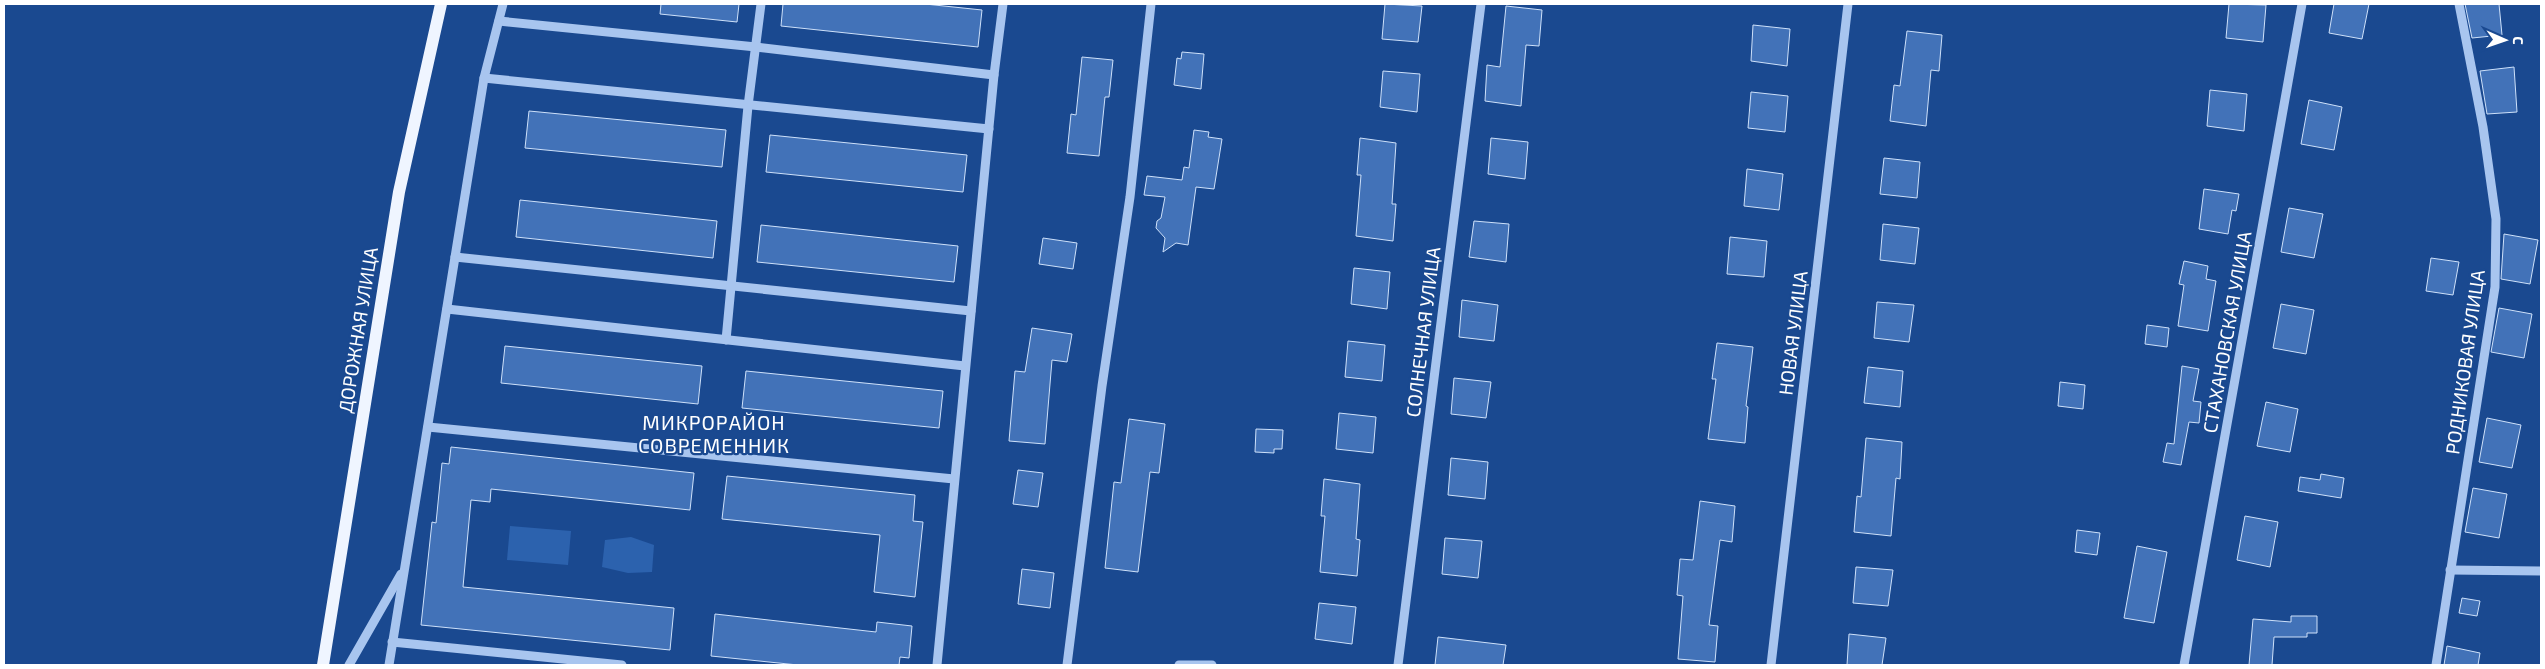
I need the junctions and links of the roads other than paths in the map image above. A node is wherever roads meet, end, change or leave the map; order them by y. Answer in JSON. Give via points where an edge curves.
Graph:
{"nodes":[{"id":1,"x":441,"y":4,"type":"edge"},
{"id":2,"x":503,"y":4,"type":"edge"},
{"id":3,"x":761,"y":4,"type":"edge"},
{"id":4,"x":1003,"y":4,"type":"edge"},
{"id":5,"x":1151,"y":4,"type":"edge"},
{"id":6,"x":1480,"y":4,"type":"edge"},
{"id":7,"x":1848,"y":4,"type":"edge"},
{"id":8,"x":2302,"y":4,"type":"edge"},
{"id":9,"x":2459,"y":4,"type":"edge"},
{"id":10,"x":499,"y":21,"type":"junction"},
{"id":11,"x":756,"y":47,"type":"junction"},
{"id":12,"x":994,"y":75,"type":"junction"},
{"id":13,"x":484,"y":78,"type":"junction"},
{"id":14,"x":748,"y":106,"type":"junction"},
{"id":15,"x":988,"y":129,"type":"junction"},
{"id":16,"x":455,"y":258,"type":"junction"},
{"id":17,"x":732,"y":288,"type":"junction"},
{"id":18,"x":447,"y":309,"type":"junction"},
{"id":19,"x":971,"y":311,"type":"junction"},
{"id":20,"x":726,"y":340,"type":"junction"},
{"id":21,"x":965,"y":366,"type":"junction"},
{"id":22,"x":428,"y":427,"type":"junction"},
{"id":23,"x":954,"y":479,"type":"junction"},
{"id":24,"x":404,"y":569,"type":"junction"},
{"id":25,"x":2450,"y":570,"type":"junction"},
{"id":26,"x":2541,"y":571,"type":"edge"},
{"id":27,"x":392,"y":642,"type":"junction"},
{"id":28,"x":323,"y":665,"type":"edge"},
{"id":29,"x":349,"y":665,"type":"edge"},
{"id":30,"x":389,"y":665,"type":"edge"},
{"id":31,"x":622,"y":665,"type":"edge"},
{"id":32,"x":938,"y":665,"type":"edge"},
{"id":33,"x":1066,"y":665,"type":"edge"},
{"id":34,"x":1179,"y":665,"type":"edge"},
{"id":35,"x":1212,"y":665,"type":"edge"},
{"id":36,"x":1398,"y":665,"type":"edge"},
{"id":37,"x":1771,"y":665,"type":"edge"},
{"id":38,"x":2184,"y":665,"type":"edge"},
{"id":39,"x":2436,"y":665,"type":"edge"}],
"edges":[{"from":1,"to":28,"type":"main road","name":"ДОРОЖНАЯ УЛИЦА","via":[[400,192]]},
{"from":2,"to":10,"type":"street"},
{"from":3,"to":11,"type":"street"},
{"from":4,"to":12,"type":"street"},
{"from":5,"to":33,"type":"street","via":[[1130,197]]},
{"from":6,"to":36,"type":"street","name":"СОЛНЕЧНАЯ УЛИЦА"},
{"from":7,"to":37,"type":"street","name":"НОВАЯ УЛИЦА"},
{"from":8,"to":38,"type":"street","name":"СТАХАНОВСКАЯ УЛИЦА"},
{"from":9,"to":25,"type":"street","name":"РОДНИКОВАЯ УЛИЦА","via":[[2496,219],[2495,287]]},
{"from":10,"to":11,"type":"street"},
{"from":10,"to":13,"type":"street"},
{"from":11,"to":12,"type":"street"},
{"from":11,"to":14,"type":"street"},
{"from":12,"to":15,"type":"street"},
{"from":13,"to":14,"type":"street"},
{"from":13,"to":16,"type":"street"},
{"from":14,"to":15,"type":"street"},
{"from":14,"to":17,"type":"street"},
{"from":15,"to":19,"type":"street"},
{"from":16,"to":17,"type":"street"},
{"from":16,"to":18,"type":"street"},
{"from":17,"to":19,"type":"street"},
{"from":17,"to":20,"type":"street"},
{"from":18,"to":20,"type":"street"},
{"from":18,"to":22,"type":"street"},
{"from":19,"to":21,"type":"street"},
{"from":20,"to":21,"type":"street"},
{"from":21,"to":23,"type":"street"},
{"from":22,"to":23,"type":"street"},
{"from":22,"to":24,"type":"street"},
{"from":23,"to":32,"type":"street"},
{"from":24,"to":27,"type":"street"},
{"from":24,"to":29,"type":"street"},
{"from":25,"to":26,"type":"street"},
{"from":25,"to":39,"type":"street","name":"РОДНИКОВАЯ УЛИЦА"},
{"from":27,"to":30,"type":"street"},
{"from":27,"to":31,"type":"street"},
{"from":34,"to":35,"type":"street"}]}
